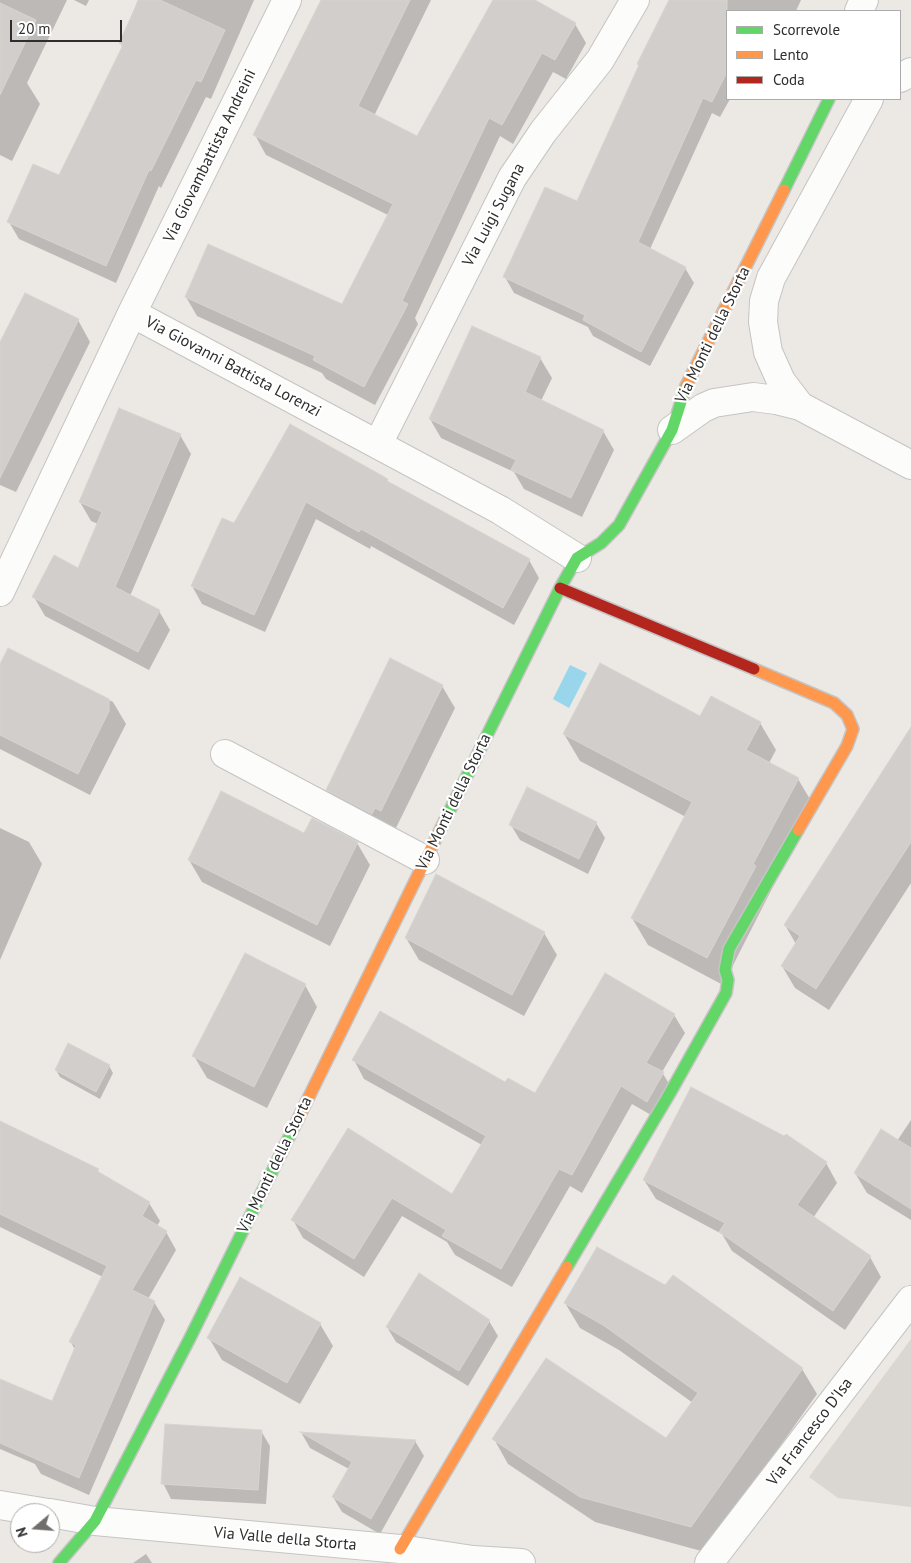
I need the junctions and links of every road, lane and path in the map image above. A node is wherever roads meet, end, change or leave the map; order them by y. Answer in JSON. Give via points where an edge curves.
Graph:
{"nodes":[{"id":1,"x":287,"y":0,"type":"edge"},
{"id":2,"x":635,"y":0,"type":"edge"},
{"id":3,"x":829,"y":100,"type":"edge"},
{"id":4,"x":868,"y":100,"type":"edge"},
{"id":5,"x":132,"y":313,"type":"junction"},
{"id":6,"x":800,"y":406,"type":"junction"},
{"id":7,"x":672,"y":430,"type":"junction"},
{"id":8,"x":378,"y":444,"type":"junction"},
{"id":9,"x":911,"y":465,"type":"edge"},
{"id":10,"x":577,"y":558,"type":"junction"},
{"id":11,"x":560,"y":588,"type":"junction"},
{"id":12,"x":0,"y":592,"type":"edge"},
{"id":13,"x":225,"y":754,"type":"dead end"},
{"id":14,"x":425,"y":860,"type":"junction"},
{"id":15,"x":911,"y":1300,"type":"edge"},
{"id":16,"x":60,"y":1515,"type":"edge"},
{"id":17,"x":95,"y":1521,"type":"junction"},
{"id":18,"x":400,"y":1549,"type":"junction"},
{"id":19,"x":471,"y":1562,"type":"edge"},
{"id":20,"x":59,"y":1563,"type":"edge"},
{"id":21,"x":521,"y":1563,"type":"edge"},
{"id":22,"x":710,"y":1563,"type":"edge"}],
"edges":[{"from":1,"to":5,"type":"street","name":"Via Giovambattista Andreini"},
{"from":2,"to":8,"type":"street","name":"Via Luigi Sugana","via":[[600,60],[542,132],[512,178]]},
{"from":3,"to":7,"type":"street","name":"Via Monti della Storta","via":[[682,394]]},
{"from":4,"to":6,"type":"street","name":"Via Monti della Storta","via":[[770,278],[764,301],[763,322],[768,352],[781,381]]},
{"from":5,"to":8,"type":"street","name":"Via Giovanni Battista Lorenzi"},
{"from":5,"to":12,"type":"street","name":"Via Giovanni Battista Lorenzi"},
{"from":6,"to":7,"type":"street","via":[[753,397],[727,400],[703,408]]},
{"from":6,"to":9,"type":"street"},
{"from":7,"to":10,"type":"street","name":"Via Monti della Storta","via":[[619,525]]},
{"from":8,"to":10,"type":"street","name":"Via Giovanni Battista Lorenzi","via":[[500,510]]},
{"from":10,"to":11,"type":"street","name":"Via Monti della Storta"},
{"from":11,"to":14,"type":"street","name":"Via Monti della Storta"},
{"from":11,"to":18,"type":"street","via":[[834,703],[847,715],[853,729],[847,746],[729,948],[725,970],[728,980],[726,993]]},
{"from":13,"to":14,"type":"street"},
{"from":14,"to":17,"type":"street","name":"Via Monti della Storta","via":[[190,1338]]},
{"from":15,"to":22,"type":"street","name":"Via Francesco D'Isa"},
{"from":16,"to":17,"type":"street","name":"Via Valle della Storta"},
{"from":17,"to":18,"type":"street","name":"Via Valle della Storta"},
{"from":17,"to":20,"type":"street","name":"Via Monti della Storta"},
{"from":18,"to":19,"type":"street","name":"Via Valle della Storta"},
{"from":19,"to":21,"type":"street","name":"Via Valle della Storta"}]}
